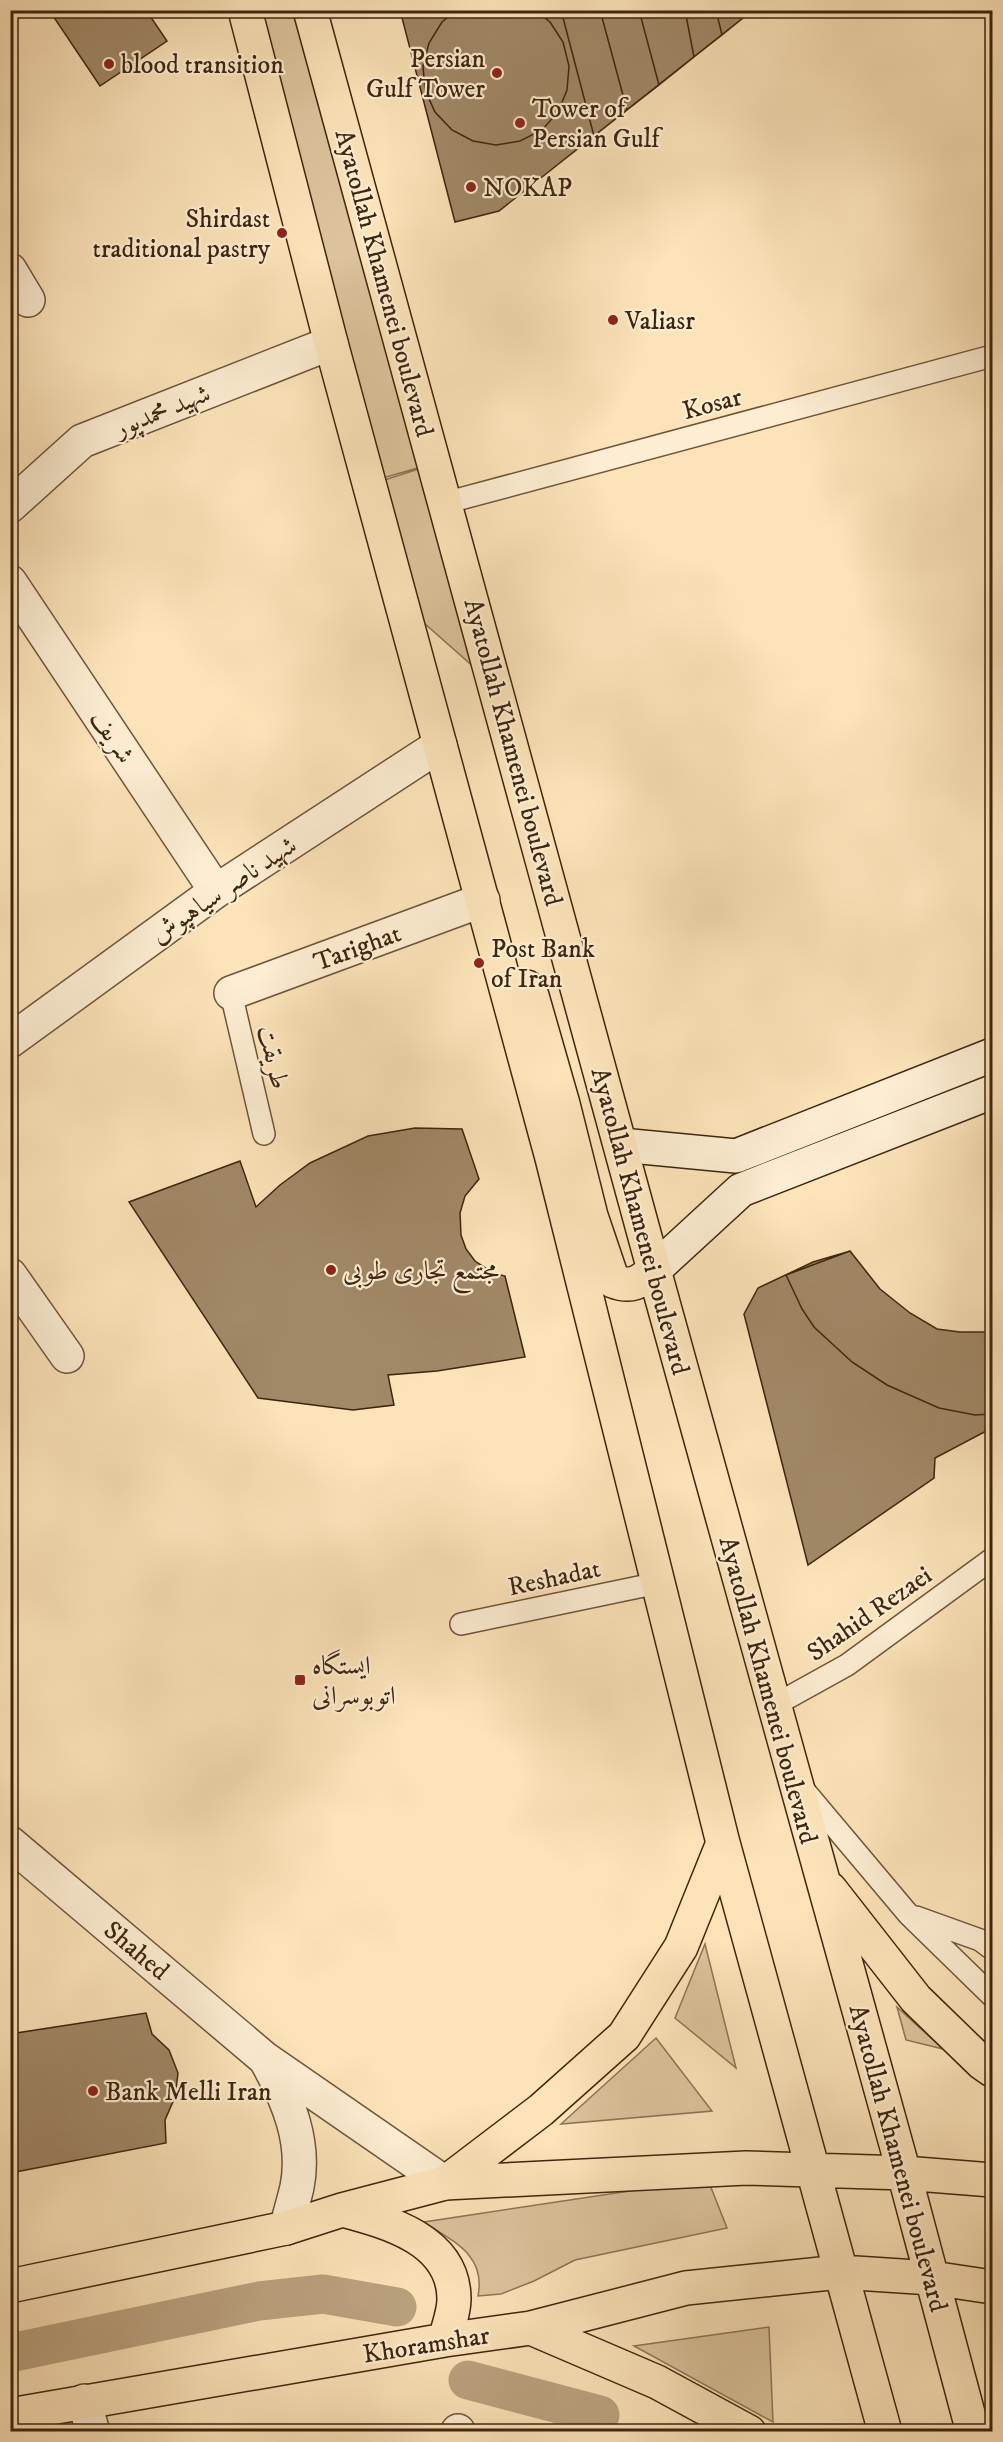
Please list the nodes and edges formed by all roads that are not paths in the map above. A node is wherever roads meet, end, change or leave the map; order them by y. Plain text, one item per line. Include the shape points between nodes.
1 (245, 10) edge
2 (310, 10) edge
3 (10, 270) edge
4 (28, 300) dead end
5 (331, 343) junction
6 (993, 356) edge
7 (446, 502) junction
8 (10, 506) edge
9 (10, 582) edge
10 (440, 745) junction
11 (216, 891) junction
12 (485, 909) junction
13 (231, 993) joint
14 (10, 1041) edge
15 (993, 1055) edge
16 (993, 1092) edge
17 (264, 1134) dead end
18 (621, 1145) junction
19 (654, 1270) junction
20 (10, 1275) edge
21 (67, 1356) dead end
22 (993, 1558) edge
23 (658, 1582) junction
24 (461, 1624) dead end
25 (773, 1706) junction
26 (793, 1777) junction
27 (10, 1843) edge
28 (723, 1843) junction
29 (820, 1876) junction
30 (909, 1915) junction
31 (993, 1949) edge
32 (993, 1996) edge
33 (264, 2058) junction
34 (993, 2070) edge
35 (811, 2169) junction
36 (904, 2173) junction
37 (993, 2180) edge
38 (445, 2183) junction
39 (342, 2210) junction
40 (286, 2228) junction
41 (840, 2272) junction
42 (932, 2278) junction
43 (10, 2286) edge
44 (993, 2288) edge
45 (531, 2328) junction
46 (445, 2340) junction
47 (10, 2415) edge
48 (89, 2416) edge
49 (749, 2432) edge
50 (885, 2432) edge
51 (973, 2432) edge

1 - 5 main road
2 - 7 main road, Ayatollah Khamenei boulevard
3 - 4 street
5 - 8 street, شهید محمدپور via 82,441
5 - 10 main road
6 - 7 lane, Kosar
7 - 18 main road, Ayatollah Khamenei boulevard
9 - 11 street, شریف
10 - 11 street, شهید ناصر سیاهپوش
10 - 12 main road
11 - 14 street, شهید ناصر سیاهپوش
12 - 13 street, Tarighat
12 - 19 main road via 532,996 591,1216 613,1281 636,1285
12 - 23 main road
13 - 17 lane, طریقت
15 - 18 street via 736,1156
16 - 19 street via 741,1190
18 - 19 main road, Ayatollah Khamenei boulevard
19 - 25 main road, Ayatollah Khamenei boulevard
20 - 21 street
22 - 25 lane, Shahid Rezaei via 847,1665
23 - 24 lane, Reshadat
23 - 28 main road
25 - 26 main road, Ayatollah Khamenei boulevard
26 - 29 main road, Ayatollah Khamenei boulevard
26 - 30 lane
27 - 33 street, Shahed
28 - 35 main road
28 - 38 main road via 681,1947 624,2036 541,2110
29 - 34 main road via 916,1999
29 - 36 main road, Ayatollah Khamenei boulevard
30 - 31 lane via 980,1940
30 - 32 lane
33 - 38 street, Shahed
33 - 40 street, Shahed via 286,2097 298,2139 297,2184
35 - 36 main road
35 - 38 main road via 746,2168
35 - 41 main road
36 - 37 main road
36 - 42 main road, Ayatollah Khamenei boulevard
38 - 39 main road
39 - 40 main road
39 - 46 main road via 411,2233 445,2265 454,2298
40 - 43 main road
41 - 42 main road, Khoramshar
41 - 45 main road, Khoramshar via 686,2288
41 - 50 main road
42 - 44 main road, Khoramshar
42 - 51 main road, Ayatollah Khamenei boulevard
45 - 46 main road, Khoramshar
45 - 49 main road via 657,2382
46 - 48 main road, Khoramshar
47 - 48 main road, Khoramshar

